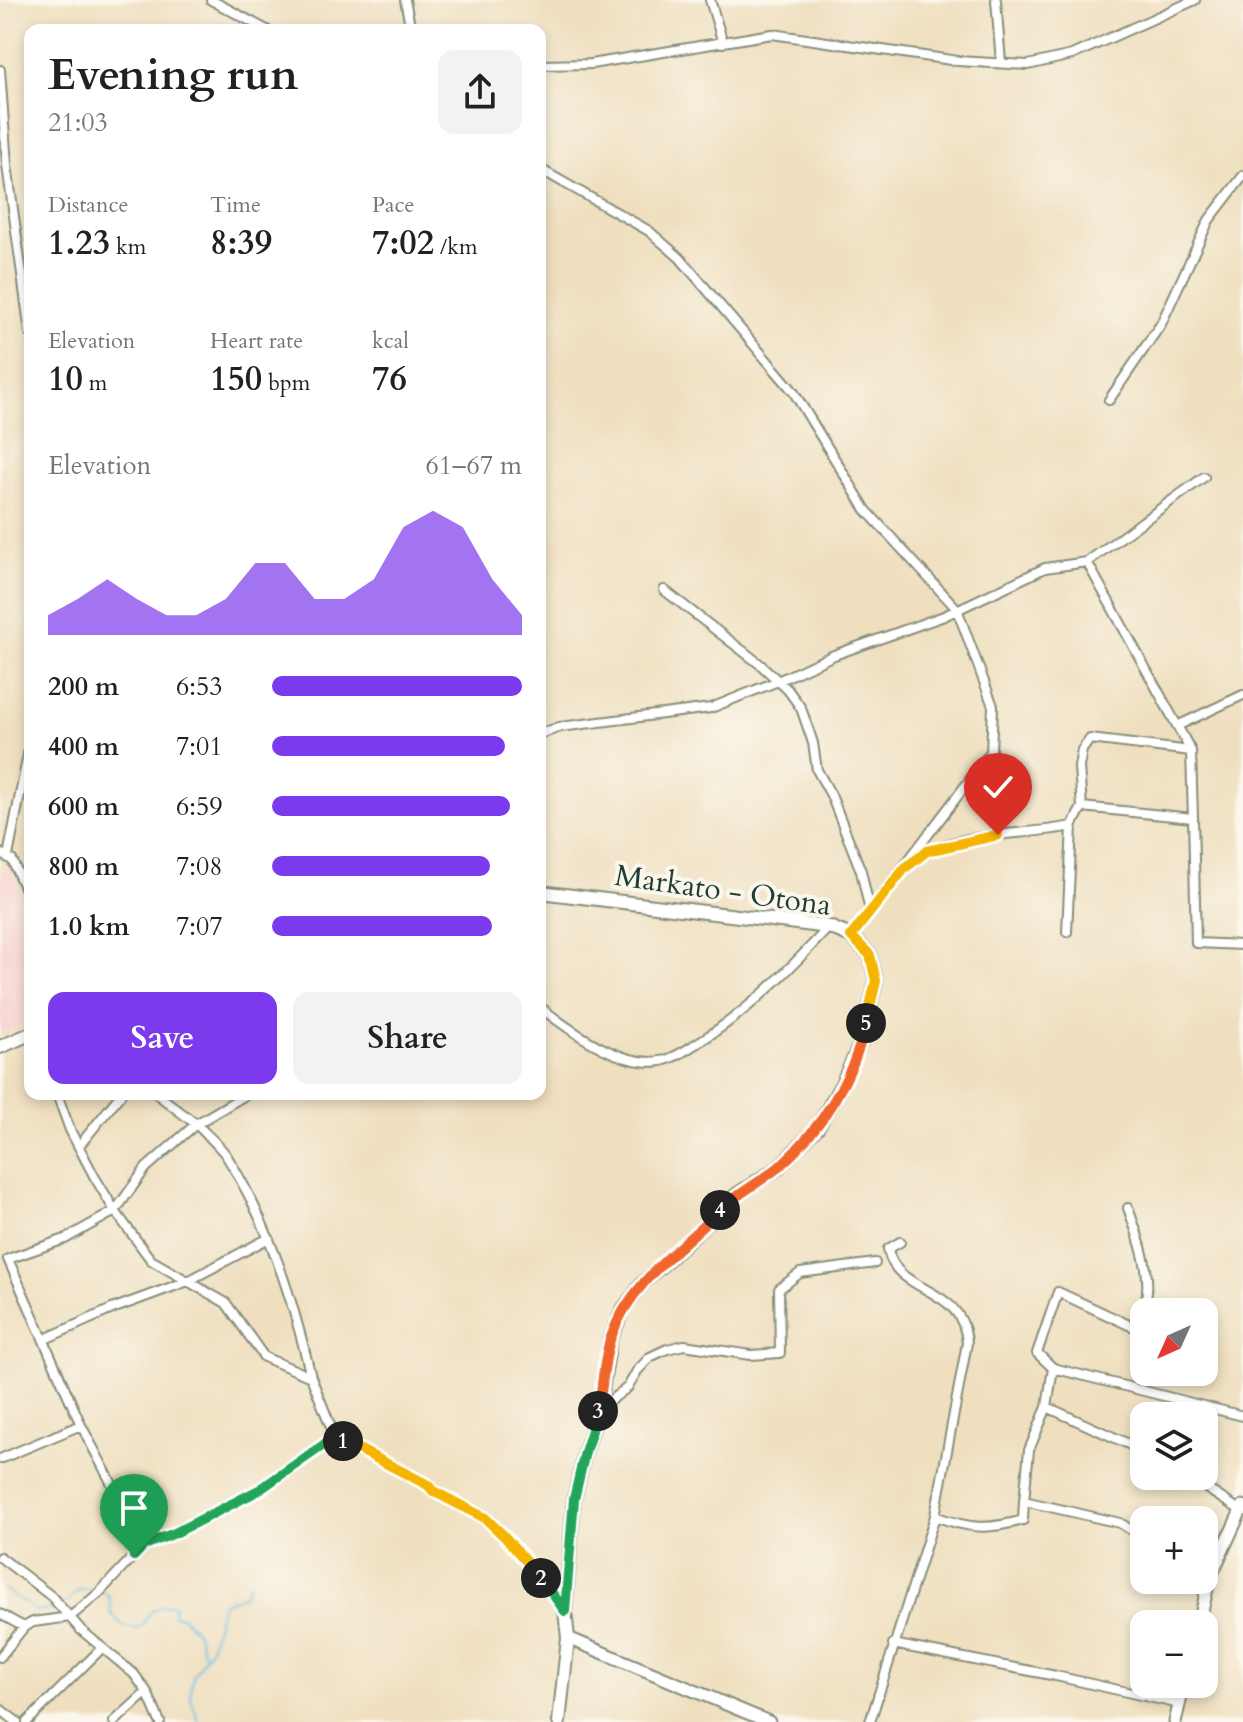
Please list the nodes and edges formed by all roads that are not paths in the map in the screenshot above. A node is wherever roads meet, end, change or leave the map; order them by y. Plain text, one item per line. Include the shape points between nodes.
1 (211, 0) edge
2 (405, 0) edge
3 (710, 0) edge
4 (996, 0) edge
5 (1195, 0) edge
6 (256, 24) edge
7 (410, 24) edge
8 (723, 43) junction
9 (1001, 63) junction
10 (546, 65) edge
11 (0, 70) edge
12 (546, 172) edge
13 (1243, 176) edge
14 (24, 289) edge
15 (1109, 400) dead end
16 (1204, 477) dead end
17 (1087, 562) junction
18 (664, 590) dead end
19 (957, 609) junction
20 (778, 681) junction
21 (1243, 695) edge
22 (1177, 726) junction
23 (546, 732) edge
24 (1191, 751) junction
25 (24, 769) edge
26 (1082, 807) junction
27 (1193, 818) junction
28 (1072, 826) junction
29 (4, 854) edge
30 (905, 868) junction
31 (24, 887) edge
32 (546, 893) edge
33 (870, 911) junction
34 (829, 927) junction
35 (1067, 932) dead end
36 (851, 936) junction
37 (1243, 945) edge
38 (546, 1012) edge
39 (24, 1037) edge
40 (0, 1047) edge
41 (60, 1100) edge
42 (116, 1100) edge
43 (165, 1100) edge
44 (237, 1100) edge
45 (196, 1124) junction
46 (79, 1146) junction
47 (1128, 1208) dead end
48 (115, 1211) junction
49 (269, 1238) junction
50 (900, 1242) dead end
51 (875, 1263) dead end
52 (188, 1281) junction
53 (45, 1339) junction
54 (1053, 1368) junction
55 (311, 1377) junction
56 (1047, 1407) junction
57 (599, 1409) junction
58 (1243, 1416) edge
59 (81, 1425) junction
60 (335, 1437) junction
61 (1130, 1445) edge
62 (0, 1459) edge
63 (1210, 1490) edge
64 (1024, 1501) junction
65 (1242, 1509) edge
66 (935, 1516) junction
67 (1130, 1529) edge
68 (144, 1545) junction
69 (1218, 1555) edge
70 (0, 1557) edge
71 (64, 1611) junction
72 (565, 1611) junction
73 (0, 1614) edge
74 (24, 1627) junction
75 (568, 1638) junction
76 (893, 1644) junction
77 (102, 1648) junction
78 (0, 1657) edge
79 (147, 1692) junction
80 (1181, 1698) edge
81 (1180, 1704) junction
82 (0, 1709) edge
83 (17, 1722) edge
84 (27, 1722) edge
85 (114, 1722) edge
86 (160, 1722) edge
87 (559, 1722) edge
88 (769, 1722) edge
89 (870, 1722) edge
90 (1175, 1722) edge

1 - 6 street
2 - 7 street
3 - 8 street
4 - 9 street
5 - 9 street via 1072,55 1028,65
8 - 9 street via 772,34
8 - 10 street via 591,64
11 - 14 street
12 - 19 street via 649,231 680,258 793,391 866,510
13 - 15 street via 1209,220 1161,324
16 - 17 street
17 - 19 street via 1045,568
17 - 22 street
18 - 20 street
19 - 20 street
19 - 30 street via 993,706 991,752
20 - 23 street via 711,708
20 - 33 street via 801,708 817,770 861,871
21 - 22 street
22 - 24 street
24 - 26 street via 1090,739 1079,767
24 - 27 street
25 - 29 street
26 - 27 street
26 - 28 street
27 - 37 street via 1196,943
28 - 30 street via 946,846 927,851
28 - 35 street
29 - 31 street
30 - 33 street
32 - 34 main road, Markato - Otona
33 - 36 street
34 - 36 main road, Markato - Otona
34 - 38 street via 780,979 719,1030 660,1062 633,1060 594,1043
36 - 57 main road, Markato - Otona via 870,955 876,981 862,1040 817,1128 642,1284 610,1340
39 - 40 main road
41 - 46 street
42 - 46 street
43 - 45 street
44 - 45 street
45 - 48 street via 146,1168
45 - 49 street via 224,1153
46 - 48 street
47 - 54 street via 1148,1284 1138,1319 1131,1326 1058,1292 1037,1353
48 - 52 street via 151,1260
48 - 53 street via 65,1239 8,1259
49 - 52 street
49 - 55 street via 295,1308
50 - 66 street via 888,1249 890,1262 948,1303 966,1333
51 - 57 street via 800,1273 779,1289 780,1353 751,1355 684,1345 667,1349 650,1357 628,1387
52 - 53 street
52 - 55 street via 226,1303 264,1357
53 - 59 street
54 - 56 street
54 - 58 street
55 - 60 street
56 - 61 street
56 - 64 street via 1029,1450
57 - 72 main road, Markato - Otona via 574,1499
59 - 62 street
59 - 68 street
60 - 68 street via 259,1490
60 - 72 street via 485,1518
63 - 65 street
64 - 66 street via 1023,1520 1000,1527 980,1528
64 - 67 street
65 - 69 main road
66 - 76 street
68 - 71 street via 99,1593
70 - 71 street
71 - 74 street
71 - 77 street
72 - 75 main road, Markato - Otona
73 - 74 street
74 - 78 street
75 - 87 main road, Markato - Otona
75 - 88 main road
76 - 81 street
76 - 89 street
77 - 79 street
77 - 84 street
79 - 85 street
79 - 86 street
80 - 81 main road
81 - 90 main road
82 - 83 street

